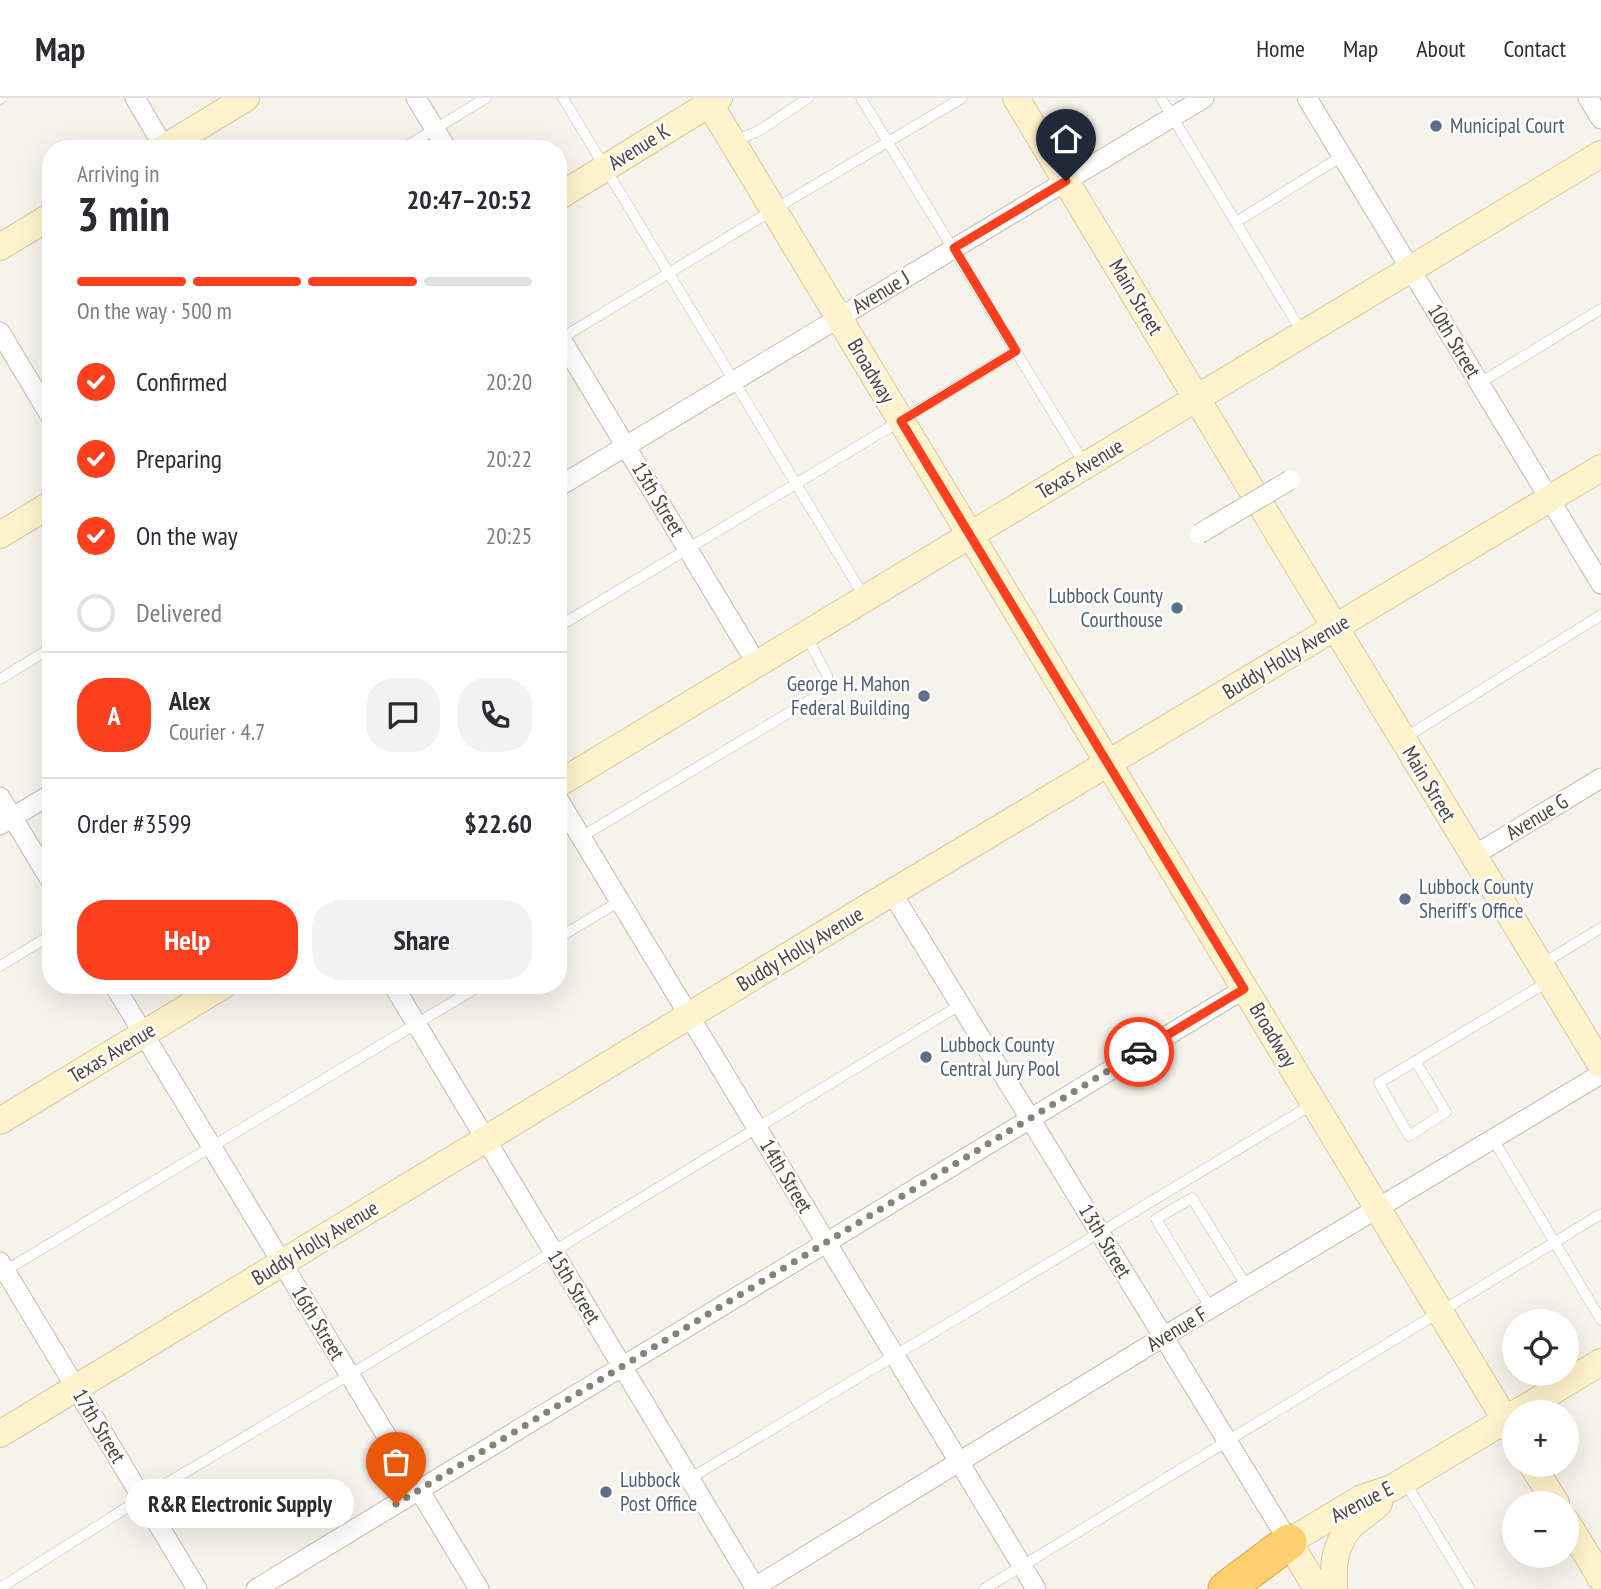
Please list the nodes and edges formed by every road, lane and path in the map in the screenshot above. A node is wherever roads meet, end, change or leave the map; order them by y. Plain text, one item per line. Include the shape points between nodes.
1 (135, 98) edge
2 (246, 98) edge
3 (416, 98) edge
4 (486, 98) edge
5 (563, 98) edge
6 (808, 98) edge
7 (861, 98) edge
8 (962, 98) edge
9 (1016, 98) edge
10 (1161, 98) edge
11 (1204, 98) edge
12 (1307, 98) edge
13 (1588, 98) edge
14 (711, 100) edge
15 (1172, 117) junction
16 (1601, 119) edge
17 (435, 130) junction
18 (159, 140) edge
19 (177, 140) edge
20 (418, 140) edge
21 (441, 140) edge
22 (888, 142) junction
23 (733, 143) junction
24 (1601, 154) edge
25 (1342, 156) junction
26 (605, 168) junction
27 (1066, 181) junction
28 (567, 191) edge
29 (773, 210) junction
30 (42, 221) edge
31 (1236, 222) junction
32 (0, 247) edge
33 (954, 248) junction
34 (1411, 269) junction
35 (668, 274) junction
36 (1601, 309) edge
37 (838, 317) junction
38 (0, 332) edge
39 (567, 333) edge
40 (1303, 334) junction
41 (567, 351) edge
42 (1016, 351) junction
43 (733, 381) junction
44 (1480, 383) junction
45 (1197, 398) junction
46 (42, 402) edge
47 (901, 421) junction
48 (626, 446) junction
49 (1086, 465) junction
50 (1601, 468) edge
51 (1290, 480) dead end
52 (567, 482) edge
53 (796, 484) junction
54 (1549, 499) junction
55 (42, 509) edge
56 (1199, 534) dead end
57 (0, 535) edge
58 (970, 535) junction
59 (688, 548) junction
60 (1601, 584) edge
61 (865, 599) junction
62 (1601, 615) edge
63 (567, 622) edge
64 (1335, 627) junction
65 (806, 635) junction
66 (42, 653) edge
67 (757, 664) junction
68 (0, 679) edge
69 (1403, 740) junction
70 (1108, 763) junction
71 (1601, 778) edge
72 (567, 779) edge
73 (0, 797) edge
74 (42, 799) edge
75 (567, 813) edge
76 (6, 821) edge
77 (582, 837) junction
78 (1473, 856) junction
79 (42, 869) edge
80 (892, 893) junction
81 (620, 901) junction
82 (1601, 928) edge
83 (567, 933) edge
84 (42, 941) edge
85 (0, 966) edge
86 (1545, 973) junction
87 (1244, 989) junction
88 (120, 994) edge
89 (209, 994) edge
90 (398, 994) edge
91 (466, 994) edge
92 (960, 1005) junction
93 (689, 1016) junction
94 (416, 1025) junction
95 (144, 1034) junction
96 (1416, 1062) junction
97 (1601, 1065) edge
98 (1601, 1074) edge
99 (1314, 1104) junction
100 (1030, 1119) junction
101 (0, 1121) edge
102 (757, 1128) junction
103 (1493, 1139) junction
104 (485, 1140) junction
105 (212, 1148) junction
106 (1377, 1208) junction
107 (1601, 1214) edge
108 (1099, 1232) junction
109 (826, 1242) junction
110 (1555, 1242) junction
111 (553, 1251) junction
112 (282, 1263) junction
113 (2, 1269) edge
114 (1247, 1287) junction
115 (1211, 1309) junction
116 (1440, 1312) junction
117 (1601, 1320) edge
118 (1163, 1337) junction
119 (895, 1357) junction
120 (1601, 1362) edge
121 (622, 1366) junction
122 (349, 1375) junction
123 (76, 1388) junction
124 (1543, 1400) edge
125 (1502, 1404) edge
126 (1502, 1426) edge
127 (0, 1434) edge
128 (1227, 1442) junction
129 (959, 1462) junction
130 (690, 1479) junction
131 (1398, 1484) junction
132 (419, 1490) junction
133 (142, 1498) junction
134 (1289, 1542) junction
135 (1579, 1542) edge
136 (1022, 1566) junction
137 (1601, 1578) edge
138 (0, 1588) edge
139 (755, 1588) edge
140 (197, 1589) edge
141 (256, 1589) edge
142 (479, 1589) edge
143 (984, 1589) edge
144 (1035, 1589) edge
145 (1211, 1589) edge
146 (1226, 1589) edge
147 (1317, 1589) edge
148 (1334, 1589) edge
149 (1470, 1589) edge

1 - 18 street
2 - 19 main road
3 - 17 street
4 - 17 lane
5 - 26 lane
6 - 23 lane
7 - 22 lane
8 - 22 lane
9 - 27 main road, Main Street
10 - 15 lane
11 - 15 street, Avenue J
12 - 25 street, 10th Street
13 - 16 street
14 - 23 main road, Broadway
14 - 26 main road, Avenue K
15 - 27 street, Avenue J
15 - 31 lane
17 - 20 lane
17 - 21 street
22 - 29 lane
22 - 33 lane
23 - 29 main road, Broadway
24 - 34 main road, Texas Avenue
25 - 31 lane
25 - 34 street, 10th Street
26 - 28 main road, Avenue K
26 - 35 lane
27 - 33 street, Avenue J
27 - 45 main road, Main Street
29 - 35 lane
29 - 37 main road, Broadway
30 - 32 main road
31 - 40 lane
33 - 37 street, Avenue J
33 - 42 lane
34 - 40 main road, Texas Avenue
34 - 44 street, 10th Street
35 - 39 lane
35 - 43 lane
36 - 44 lane
37 - 43 street, Avenue J
37 - 47 main road, Broadway
38 - 46 street
40 - 45 main road, Texas Avenue
41 - 48 street, 13th Street
42 - 47 lane
42 - 49 lane
43 - 48 street, Avenue J
43 - 53 lane
44 - 54 street, 10th Street
45 - 49 main road, Texas Avenue
45 - 64 main road, Main Street
47 - 53 lane
47 - 58 main road, Broadway
48 - 52 street, Avenue J
48 - 59 street, 13th Street
49 - 58 main road, Texas Avenue
50 - 54 main road, Buddy Holly Avenue
51 - 56 street, bridge
53 - 59 lane
53 - 61 lane
54 - 60 street, 10th Street
54 - 64 main road, Buddy Holly Avenue
55 - 57 main road
58 - 61 main road, Texas Avenue
58 - 70 main road, Broadway
59 - 63 lane
59 - 67 street, 13th Street
61 - 65 main road, Texas Avenue
62 - 69 lane
64 - 69 main road, Main Street
64 - 70 main road, Buddy Holly Avenue
65 - 67 main road, Texas Avenue
65 - 77 lane via 827,675 825,689
66 - 68 lane
67 - 72 main road, Texas Avenue
69 - 78 main road, Main Street
70 - 80 main road, Buddy Holly Avenue
70 - 87 main road, Broadway
71 - 78 street, Avenue G
73 - 76 street
74 - 76 street
75 - 77 street, 14th Street
76 - 79 street
77 - 81 street, 14th Street
78 - 86 main road, Main Street
80 - 92 street, 13th Street
80 - 93 main road, Buddy Holly Avenue
81 - 83 lane
81 - 93 street, 14th Street
82 - 86 lane
84 - 85 lane
86 - 96 lane
86 - 97 main road, Main Street
87 - 99 main road, Broadway
87 - 100 street
88 - 95 street, 16th Street
89 - 95 main road, Texas Avenue
90 - 94 street, 15th Street
91 - 94 lane
92 - 100 street, 13th Street
92 - 102 lane
93 - 102 street, 14th Street
93 - 104 main road, Buddy Holly Avenue
94 - 104 street, 15th Street
94 - 105 lane
95 - 101 main road, Texas Avenue
95 - 105 street, 16th Street
96 - 96 lane via 1379,1083 1409,1136 1446,1112
98 - 103 street, Avenue F
99 - 106 main road, Broadway
99 - 108 lane
100 - 108 street, 13th Street
100 - 109 street
102 - 109 street, 14th Street
102 - 111 lane
103 - 106 street, Avenue F
103 - 110 lane
104 - 111 street, 15th Street
104 - 112 main road, Buddy Holly Avenue
105 - 112 street, 16th Street
105 - 113 lane
106 - 114 street, Avenue F
106 - 116 main road, Broadway
107 - 110 lane
108 - 118 street, 13th Street
108 - 119 lane
109 - 119 street, 14th Street
109 - 121 street
110 - 116 lane
110 - 117 lane
111 - 121 street, 15th Street
111 - 122 lane
112 - 122 street, 16th Street
112 - 123 main road, Buddy Holly Avenue
113 - 123 street, 17th Street
114 - 115 street, Avenue F
114 - 115 lane via 1192,1198 1156,1219
115 - 118 street, Avenue F
116 - 125 main road, Broadway
116 - 128 lane
118 - 128 street, 13th Street
118 - 129 street, Avenue F
119 - 129 street, 14th Street
119 - 130 lane
120 - 124 main road, Avenue E
121 - 130 street, 15th Street
121 - 132 street
122 - 132 street, 16th Street
122 - 133 lane
123 - 127 main road, Buddy Holly Avenue
123 - 133 street, 17th Street
126 - 131 main road, Avenue E
128 - 134 street, 13th Street
128 - 136 lane
129 - 136 street, 14th Street
129 - 139 street, Avenue F
130 - 139 street, 15th Street
131 - 134 main road, Avenue E via 1362,1498
131 - 148 main road via 1353,1524 1339,1544 1333,1566
131 - 149 lane
132 - 141 street
132 - 142 street, 16th Street
133 - 138 lane
133 - 140 street, 17th Street
134 - 145 main road, Avenue E
134 - 146 highway
134 - 147 main road, 13th Street
135 - 137 main road
136 - 143 lane
136 - 144 street, 14th Street

